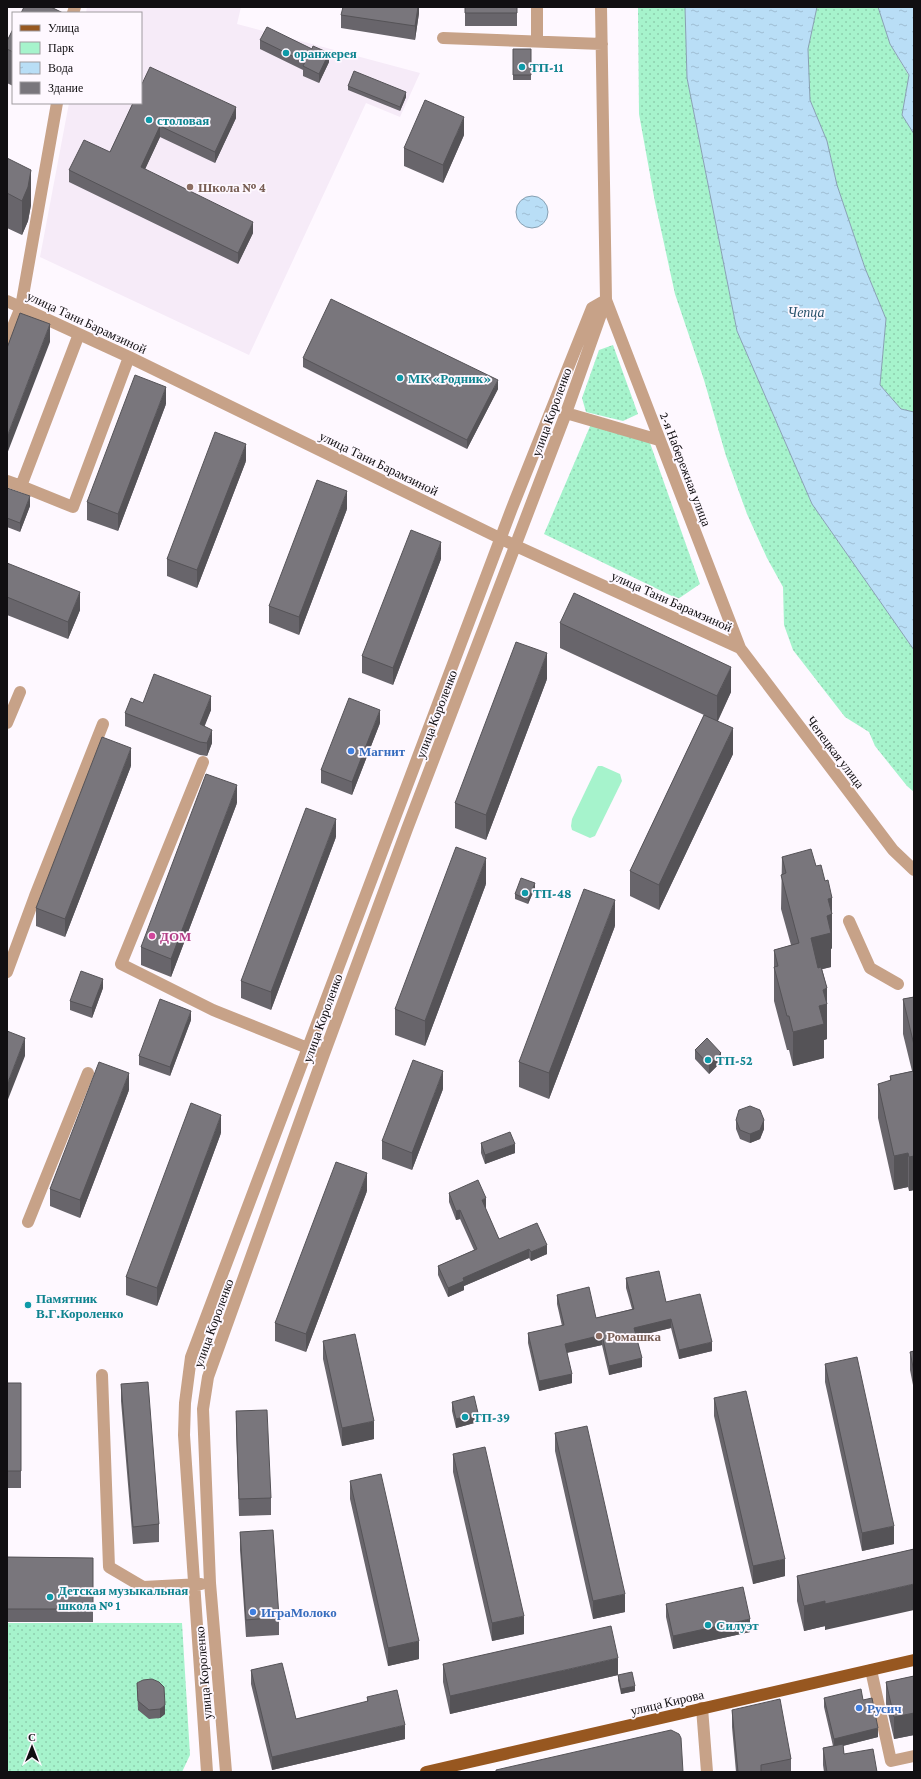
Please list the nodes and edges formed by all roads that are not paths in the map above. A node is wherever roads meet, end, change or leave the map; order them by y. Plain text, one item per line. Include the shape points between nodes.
1 (537, 7) edge
2 (601, 7) edge
3 (443, 38) dead end
4 (537, 41) junction
5 (602, 44) junction
6 (58, 104) edge
7 (605, 270) junction
8 (606, 300) junction
9 (7, 301) edge
10 (21, 307) junction
11 (592, 308) junction
12 (79, 334) junction
13 (7, 341) edge
14 (129, 357) junction
15 (566, 413) junction
16 (659, 440) junction
17 (7, 481) edge
18 (21, 486) junction
19 (501, 538) junction
20 (516, 546) junction
21 (740, 648) junction
22 (20, 692) dead end
23 (7, 723) edge
24 (103, 724) dead end
25 (203, 762) dead end
26 (914, 870) edge
27 (849, 921) dead end
28 (7, 972) edge
29 (898, 984) dead end
30 (308, 1048) junction
31 (324, 1054) junction
32 (88, 1072) dead end
33 (28, 1222) dead end
34 (102, 1375) dead end
35 (210, 1583) junction
36 (195, 1584) junction
37 (914, 1660) edge
38 (871, 1670) junction
39 (702, 1708) junction
40 (914, 1756) edge
41 (892, 1767) edge
42 (207, 1772) edge
43 (226, 1772) edge
44 (426, 1772) edge
45 (707, 1772) edge

1 - 4 street
2 - 5 street
3 - 4 street
4 - 5 street
5 - 7 street
6 - 10 street
7 - 8 street
7 - 11 street, улица Короленко
8 - 11 street
8 - 15 street, улица Короленко
8 - 16 street, 2-я Набережная улица
9 - 10 street, улица Тани Барамзиной
10 - 12 street, улица Тани Барамзиной
10 - 13 street
11 - 19 street, улица Короленко
12 - 14 street, улица Тани Барамзиной
12 - 18 street
14 - 18 street via 73,507
14 - 19 street, улица Тани Барамзиной
15 - 16 street
15 - 20 street, улица Короленко
16 - 21 street, 2-я Набережная улица
17 - 18 street
19 - 20 street, улица Тани Барамзиной
19 - 30 street, улица Короленко
20 - 21 street, улица Тани Барамзиной
20 - 31 street, улица Короленко
21 - 26 street, Чепецкая улица via 893,850
22 - 23 street
24 - 28 street
25 - 30 street via 121,964 212,1010
27 - 29 street via 870,968
30 - 31 street
30 - 36 street, улица Короленко via 192,1357 185,1404 184,1435
31 - 35 street, улица Короленко via 208,1377 203,1408
32 - 33 street
34 - 36 street via 109,1567 143,1587
35 - 36 street
35 - 43 street, улица Короленко
36 - 42 street, улица Короленко
37 - 38 main road, улица Кирова
38 - 39 main road, улица Кирова
38 - 41 street
39 - 44 main road, улица Кирова
39 - 45 street
40 - 41 street

